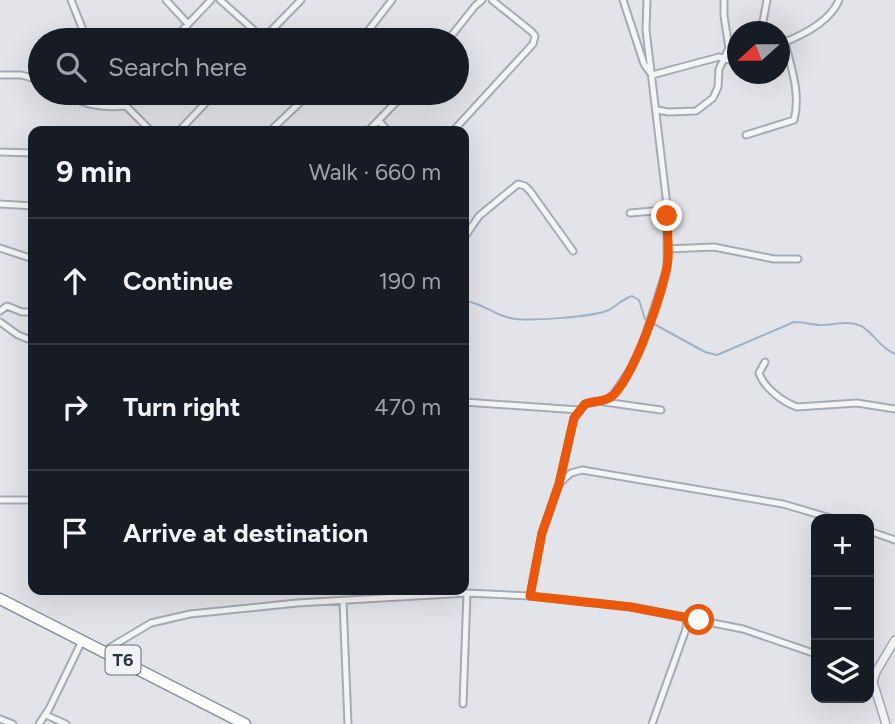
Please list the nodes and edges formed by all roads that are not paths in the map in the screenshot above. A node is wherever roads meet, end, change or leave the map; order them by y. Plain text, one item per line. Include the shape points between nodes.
1 (71, 0) edge
2 (166, 0) edge
3 (211, 0) edge
4 (220, 0) edge
5 (301, 0) edge
6 (392, 0) edge
7 (482, 0) edge
8 (492, 0) edge
9 (623, 0) edge
10 (646, 0) edge
11 (724, 0) edge
12 (767, 0) edge
13 (839, 0) edge
14 (763, 21) edge
15 (188, 24) junction
16 (82, 28) edge
17 (184, 28) edge
18 (250, 28) edge
19 (274, 28) edge
20 (370, 28) edge
21 (458, 28) edge
22 (790, 40) edge
23 (723, 59) junction
24 (727, 59) edge
25 (790, 68) edge
26 (0, 75) edge
27 (652, 75) junction
28 (28, 77) edge
29 (99, 105) edge
30 (204, 105) edge
31 (297, 105) edge
32 (393, 105) edge
33 (126, 106) joint
34 (657, 110) junction
35 (379, 121) junction
36 (146, 126) edge
37 (184, 126) edge
38 (275, 126) edge
39 (374, 126) edge
40 (384, 126) edge
41 (458, 126) edge
42 (747, 135) dead end
43 (0, 152) edge
44 (28, 153) edge
45 (0, 204) edge
46 (28, 206) edge
47 (630, 213) dead end
48 (667, 216) junction
49 (469, 231) edge
50 (0, 248) edge
51 (668, 249) junction
52 (573, 251) dead end
53 (28, 257) edge
54 (798, 259) dead end
55 (0, 311) edge
56 (28, 312) edge
57 (0, 322) edge
58 (28, 339) edge
59 (765, 362) dead end
60 (601, 401) junction
61 (469, 402) edge
62 (895, 409) edge
63 (579, 410) junction
64 (661, 410) dead end
65 (559, 484) junction
66 (0, 500) edge
67 (28, 500) edge
68 (817, 514) edge
69 (874, 533) edge
70 (895, 540) edge
71 (469, 593) edge
72 (394, 595) edge
73 (467, 595) edge
74 (530, 596) junction
75 (0, 599) edge
76 (343, 601) junction
77 (687, 618) junction
78 (83, 639) junction
79 (895, 640) edge
80 (104, 651) junction
81 (811, 652) edge
82 (874, 675) edge
83 (874, 689) edge
84 (463, 704) dead end
85 (46, 715) junction
86 (0, 719) edge
87 (13, 724) edge
88 (39, 724) edge
89 (66, 724) edge
90 (245, 724) edge
91 (348, 724) edge
92 (652, 724) edge
93 (886, 724) edge

1 - 16 street
2 - 15 street
3 - 15 street
4 - 18 street
5 - 19 street
6 - 20 street
7 - 21 street
8 - 41 street via 532,32 533,44
9 - 27 street
10 - 27 street
11 - 23 street via 729,48
12 - 14 street
13 - 22 street via 834,12
15 - 17 street
23 - 24 street
23 - 27 street
23 - 34 street via 718,87 705,107 687,112
25 - 42 street via 795,83 794,120
26 - 28 street
27 - 34 street
29 - 33 street
30 - 37 street
31 - 38 street
32 - 35 street
33 - 36 street
34 - 48 street
35 - 39 street
35 - 40 street
43 - 44 street
45 - 46 street
47 - 48 street via 653,211
48 - 51 street
49 - 52 street via 479,216 518,184 530,191
50 - 53 street
51 - 54 street via 714,247
51 - 60 street via 667,268 647,333 617,391
55 - 56 street via 7,306
57 - 58 street
59 - 62 street via 762,380 791,405 857,403
60 - 63 street via 591,401
60 - 64 street
61 - 63 street
63 - 65 street
65 - 68 street via 582,470 783,504
65 - 74 street via 542,533
66 - 67 street
69 - 70 street
71 - 74 street
72 - 76 street
73 - 84 street
74 - 77 street
75 - 78 highway, T6
76 - 80 street via 190,614 151,623
76 - 91 street
77 - 81 street via 743,629
77 - 92 street
78 - 80 highway, T6
78 - 85 street
79 - 82 street
80 - 90 highway, T6
83 - 93 street
85 - 88 street
85 - 89 street
86 - 87 street

